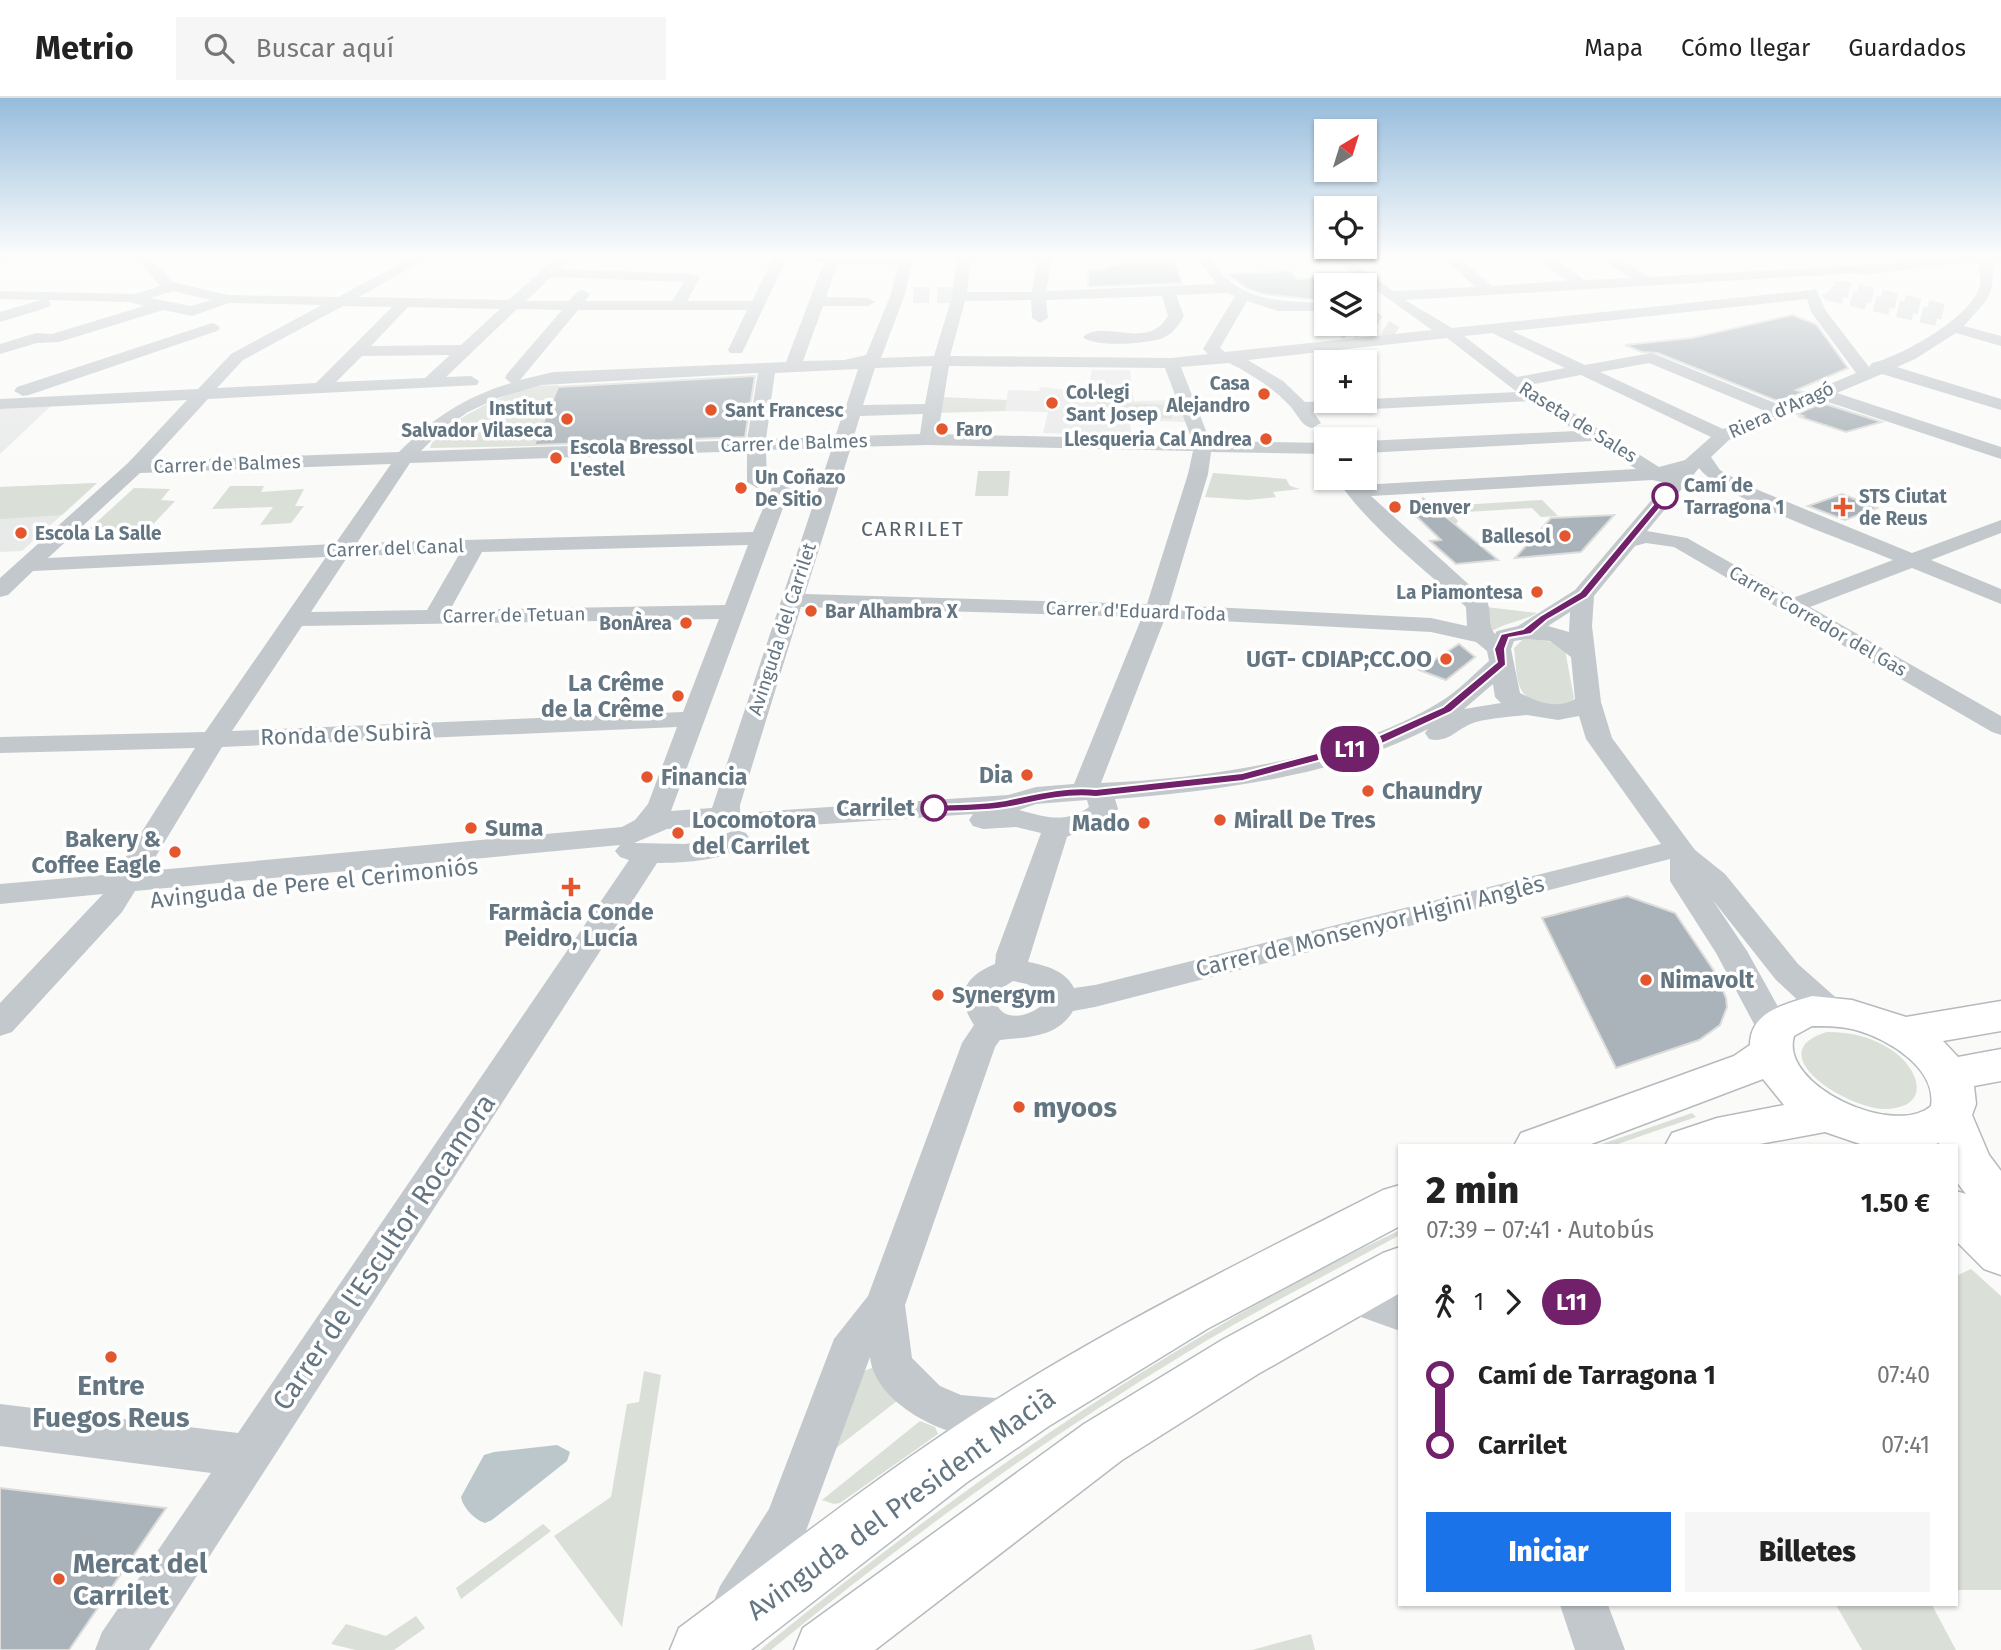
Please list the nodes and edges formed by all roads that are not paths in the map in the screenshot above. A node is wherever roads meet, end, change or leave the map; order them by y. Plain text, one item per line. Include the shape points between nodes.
1 (80, 330) edge
2 (205, 330) edge
3 (214, 330) edge
4 (286, 330) edge
5 (377, 330) edge
6 (485, 330) edge
7 (551, 330) edge
8 (746, 330) edge
9 (806, 330) edge
10 (886, 330) edge
11 (948, 330) edge
12 (1095, 330) edge
13 (1162, 330) edge
14 (1228, 330) edge
15 (1445, 330) edge
16 (1466, 330) edge
17 (1498, 330) edge
18 (1832, 330) edge
19 (1947, 330) edge
20 (1976, 330) edge
21 (1448, 332) junction
22 (1158, 334) junction
23 (53, 339) junction
24 (2001, 341) edge
25 (225, 344) junction
26 (261, 344) junction
27 (0, 349) edge
28 (464, 350) junction
29 (736, 350) junction
30 (356, 351) junction
31 (1223, 355) junction
32 (237, 357) junction
33 (872, 358) junction
34 (935, 361) junction
35 (0, 363) edge
36 (1171, 363) junction
37 (793, 366) junction
38 (767, 367) junction
39 (744, 368) junction
40 (1876, 368) junction
41 (708, 369) junction
42 (1584, 370) junction
43 (471, 381) junction
44 (430, 383) junction
45 (1516, 383) junction
46 (499, 387) junction
47 (321, 388) junction
48 (452, 391) junction
49 (1819, 393) junction
50 (203, 394) junction
51 (1537, 396) junction
52 (0, 402) edge
53 (2001, 405) edge
54 (1302, 407) junction
55 (932, 409) junction
56 (851, 411) junction
57 (1780, 411) junction
58 (760, 412) junction
59 (1314, 427) edge
60 (1598, 435) junction
61 (1723, 436) junction
62 (928, 439) junction
63 (842, 441) junction
64 (756, 444) junction
65 (1203, 445) junction
66 (1377, 446) edge
67 (1314, 447) edge
68 (2001, 453) edge
69 (405, 457) junction
70 (1696, 460) junction
71 (135, 467) junction
72 (1665, 480) junction
73 (757, 482) dead end
74 (1377, 485) edge
75 (780, 489) dead end
76 (1356, 490) edge
77 (2001, 526) edge
78 (762, 538) junction
79 (1628, 541) junction
80 (475, 546) junction
81 (342, 550) junction
82 (1912, 561) junction
83 (28, 565) junction
84 (0, 590) edge
85 (1583, 594) junction
86 (2001, 597) edge
87 (791, 600) junction
88 (1793, 606) junction
89 (734, 611) junction
90 (1156, 611) junction
91 (435, 616) junction
92 (293, 619) junction
93 (1535, 624) junction
94 (1494, 649) junction
95 (1584, 657) junction
96 (1588, 702) junction
97 (1538, 709) junction
98 (693, 719) junction
99 (2001, 727) edge
100 (1599, 739) junction
101 (213, 740) junction
102 (0, 745) edge
103 (1095, 798) junction
104 (1015, 810) junction
105 (732, 826) junction
106 (1060, 826) junction
107 (638, 841) junction
108 (1682, 852) junction
109 (0, 894) edge
110 (116, 894) junction
111 (0, 915) edge
112 (1011, 970) junction
113 (1061, 1001) junction
114 (1830, 1011) junction
115 (2001, 1016) edge
116 (0, 1024) edge
117 (998, 1026) junction
118 (1901, 1033) junction
119 (1772, 1041) junction
120 (2001, 1065) edge
121 (1949, 1095) junction
122 (1829, 1114) junction
123 (1882, 1138) edge
124 (1543, 1144) edge
125 (1693, 1144) edge
126 (1398, 1204) edge
127 (2001, 1207) edge
128 (1958, 1212) edge
129 (2001, 1254) edge
130 (1398, 1269) edge
131 (1350, 1296) junction
132 (885, 1305) junction
133 (1398, 1312) edge
134 (1030, 1408) junction
135 (0, 1425) edge
136 (248, 1456) junction
137 (1584, 1606) edge
138 (709, 1643) edge
139 (120, 1650) edge
140 (825, 1650) edge
141 (1600, 1650) edge

1 - 23 street
2 - 52 street
3 - 25 street
4 - 26 street
5 - 30 street
6 - 28 street
7 - 46 street
8 - 29 street
9 - 37 street
10 - 33 street, Avinguda del Carrilet
11 - 34 street
12 - 22 street via 1095,337
13 - 22 street
14 - 31 street
15 - 21 street, Raseta de Sales
16 - 21 street
17 - 42 street
18 - 40 street via 1850,356
19 - 40 street, Riera d'Aragó via 1909,356
20 - 24 street
21 - 31 street
21 - 45 street, Raseta de Sales
22 - 31 street
23 - 27 street via 36,338
23 - 35 street via 59,344
25 - 26 street
25 - 32 street
26 - 32 street
28 - 30 street
28 - 44 street
29 - 39 street via 748,356
29 - 41 street via 714,356
30 - 47 street
31 - 36 street
31 - 54 street via 1265,374
32 - 50 street
33 - 34 street
33 - 37 street
33 - 56 street, Avinguda del Carrilet
34 - 36 street
34 - 55 street
36 - 65 street
37 - 38 street
38 - 39 street
38 - 58 street
39 - 41 street
40 - 49 street, Riera d'Aragó
40 - 53 street
41 - 46 street via 553,377
42 - 45 street
42 - 57 street via 1651,359
42 - 61 street
43 - 44 street
43 - 46 street
43 - 48 street
44 - 47 street
44 - 48 street
45 - 51 street, Raseta de Sales
46 - 48 street via 460,399
46 - 69 street via 436,426
47 - 50 street
48 - 69 street
49 - 57 street, Riera d'Aragó
49 - 68 street
50 - 52 street
50 - 71 street
51 - 54 street
51 - 60 street, Raseta de Sales
54 - 59 street
55 - 56 street
55 - 62 street
56 - 58 street
56 - 63 street, Avinguda del Carrilet
57 - 61 street, Riera d'Aragó
58 - 64 street
60 - 66 street
60 - 72 street, Raseta de Sales
61 - 70 street, Riera d'Aragó
62 - 63 street, Carrer de Balmes
62 - 65 street, Carrer de Balmes
63 - 64 street, Carrer de Balmes
63 - 87 street, Avinguda del Carrilet
64 - 69 street, Carrer de Balmes
64 - 73 street
65 - 67 street, Carrer de Balmes
65 - 90 street
69 - 71 street, Carrer de Balmes
69 - 81 street
70 - 72 street, Riera d'Aragó
70 - 82 street via 1740,489
71 - 83 street
72 - 74 street
72 - 79 street, Riera d'Aragó
75 - 78 street
76 - 94 street via 1478,605 1476,620
77 - 82 street
78 - 80 street, Carrer del Canal
78 - 89 street, Carrer de l'Escultor Rocamora
79 - 85 street, Riera d'Aragó
79 - 88 street, Carrer Corredor del Gas via 1646,537 1680,542
80 - 81 street, Carrer del Canal
80 - 91 street
81 - 83 street, Carrer del Canal
81 - 92 street
82 - 86 street
82 - 88 street
83 - 84 street
85 - 93 street, Riera d'Aragó
85 - 95 street via 1580,626
87 - 90 street, Carrer d'Eduard Toda
87 - 105 street, Avinguda del Carrilet via 726,805
88 - 99 street, Carrer Corredor del Gas
89 - 91 street, Carrer de Tetuan
89 - 98 street, Carrer de l'Escultor Rocamora
90 - 94 street, Carrer d'Eduard Toda via 1432,625
90 - 103 street
91 - 92 street, Carrer de Tetuan
92 - 101 street
93 - 94 street via 1505,636
93 - 95 street via 1574,643
94 - 97 street via 1508,697
94 - 103 street via 1447,709 1378,741 1243,777
95 - 96 street
96 - 97 street via 1573,711
96 - 100 street
97 - 100 street
97 - 103 street via 1466,716 1395,751 1322,775 1245,789 1135,800
98 - 101 street, Ronda de Subirà
98 - 107 street, Carrer de l'Escultor Rocamora via 661,805
100 - 108 street
101 - 102 street, Ronda de Subirà
101 - 110 street
103 - 104 street via 1025,798
103 - 106 street via 1088,821
104 - 105 street
104 - 106 street via 1032,824
105 - 107 street via 730,844 710,849
106 - 112 street via 1012,954
107 - 110 street, Avinguda de Pere el Cerimoniós
107 - 110 street, Avinguda de Pere el Cerimoniós via 201,876
107 - 136 street, Carrer de l'Escultor Rocamora
108 - 113 street, Carrer de Monsenyor Higini Anglès
108 - 114 street via 1714,881 1787,972
108 - 119 street via 1685,881 1731,951
109 - 110 street, Avinguda de Pere el Cerimoniós
110 - 111 street, Avinguda de Pere el Cerimoniós
110 - 116 street
112 - 113 street via 1035,974 1057,986
112 - 117 street via 991,978 979,995 986,1017
113 - 117 street via 1053,1017 1042,1022
114 - 118 main road via 1871,1020
114 - 119 main road via 1783,1021
115 - 118 main road
117 - 132 street via 979,1043
118 - 121 main road via 1932,1056
119 - 122 main road via 1778,1070 1793,1089
119 - 124 main road via 1749,1067
120 - 121 main road
121 - 123 main road via 1938,1125
121 - 127 main road via 1970,1164
122 - 123 main road
122 - 125 main road via 1717,1135
126 - 134 main road, Avinguda del President Macià via 1189,1313
128 - 129 main road
130 - 131 main road
131 - 133 street
131 - 140 main road via 1103,1442
132 - 134 street via 892,1366 925,1400 960,1415 995,1418
132 - 138 street via 849,1352 787,1523
134 - 138 main road, Avinguda del President Macià via 947,1464
135 - 136 street
136 - 139 street, Carrer de l'Escultor Rocamora
137 - 141 street

